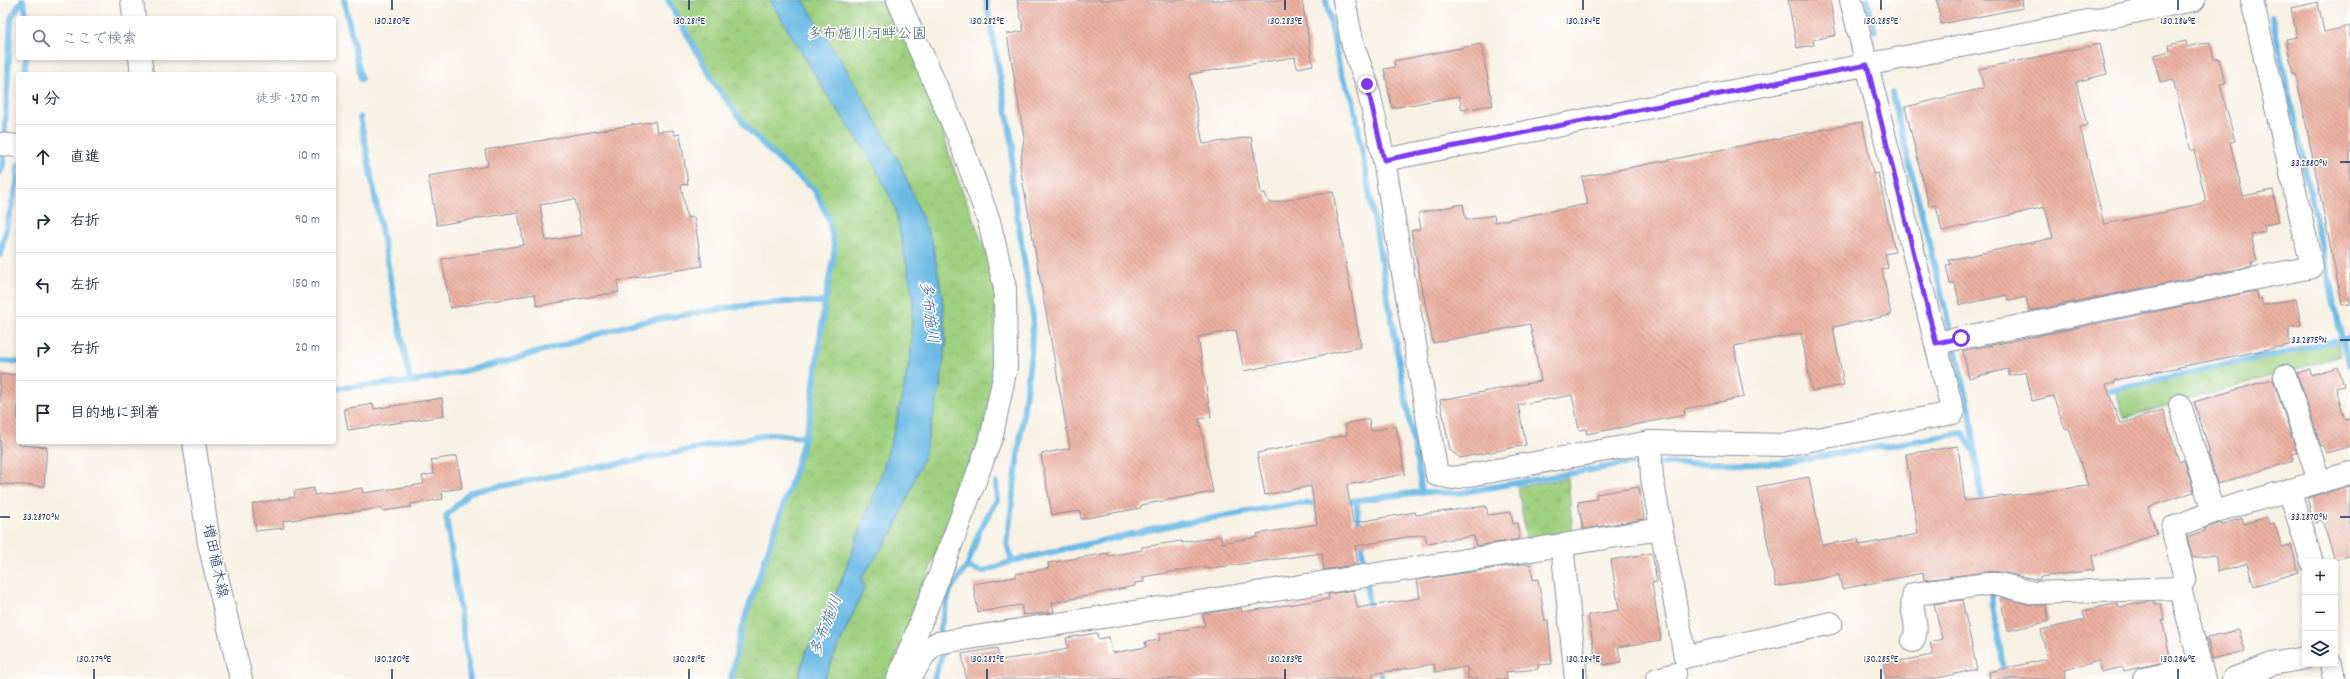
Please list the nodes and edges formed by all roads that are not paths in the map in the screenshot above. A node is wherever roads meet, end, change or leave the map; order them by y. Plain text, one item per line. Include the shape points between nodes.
1 (132, 0) edge
2 (898, 0) edge
3 (1344, 0) edge
4 (1851, 0) edge
5 (2194, 0) edge
6 (2252, 0) edge
7 (134, 16) edge
8 (140, 60) edge
9 (1867, 65) junction
10 (142, 72) edge
11 (0, 144) edge
12 (16, 146) edge
13 (1384, 160) junction
14 (1947, 341) junction
15 (2285, 376) dead end
16 (2180, 405) dead end
17 (194, 444) edge
18 (1651, 448) junction
19 (2350, 473) edge
20 (2319, 481) junction
21 (2289, 490) junction
22 (2214, 512) junction
23 (1648, 531) dead end
24 (1562, 545) junction
25 (2311, 559) edge
26 (2180, 588) junction
27 (1831, 623) dead end
28 (1913, 641) dead end
29 (2302, 659) edge
30 (2332, 667) edge
31 (2202, 673) edge
32 (241, 679) edge
33 (898, 679) edge
34 (907, 679) edge
35 (1576, 679) edge
36 (2144, 679) edge
37 (2233, 679) edge
38 (2334, 679) edge

1 - 7 street
2 - 33 street via 959,138 989,221 1005,288 1006,367 992,435
3 - 13 street via 1353,46 1367,84
4 - 9 street
5 - 9 street
6 - 14 street via 2312,267
8 - 10 street
9 - 13 street
9 - 14 street
11 - 12 street
13 - 18 street via 1437,475 1453,478
14 - 18 street via 1953,413 1784,445
15 - 20 street
16 - 22 street
17 - 32 street, 増田植木線 via 209,544
18 - 27 street via 1652,478 1685,657
19 - 20 street
20 - 21 street
21 - 22 street
21 - 25 street
22 - 26 street via 2172,528 2185,578
23 - 24 street
24 - 34 street via 941,643 931,646
24 - 35 street
26 - 28 street via 2034,593 1993,584 1914,594 1911,602 1917,631
26 - 31 street
29 - 37 street via 2272,664
30 - 38 street
31 - 36 street

